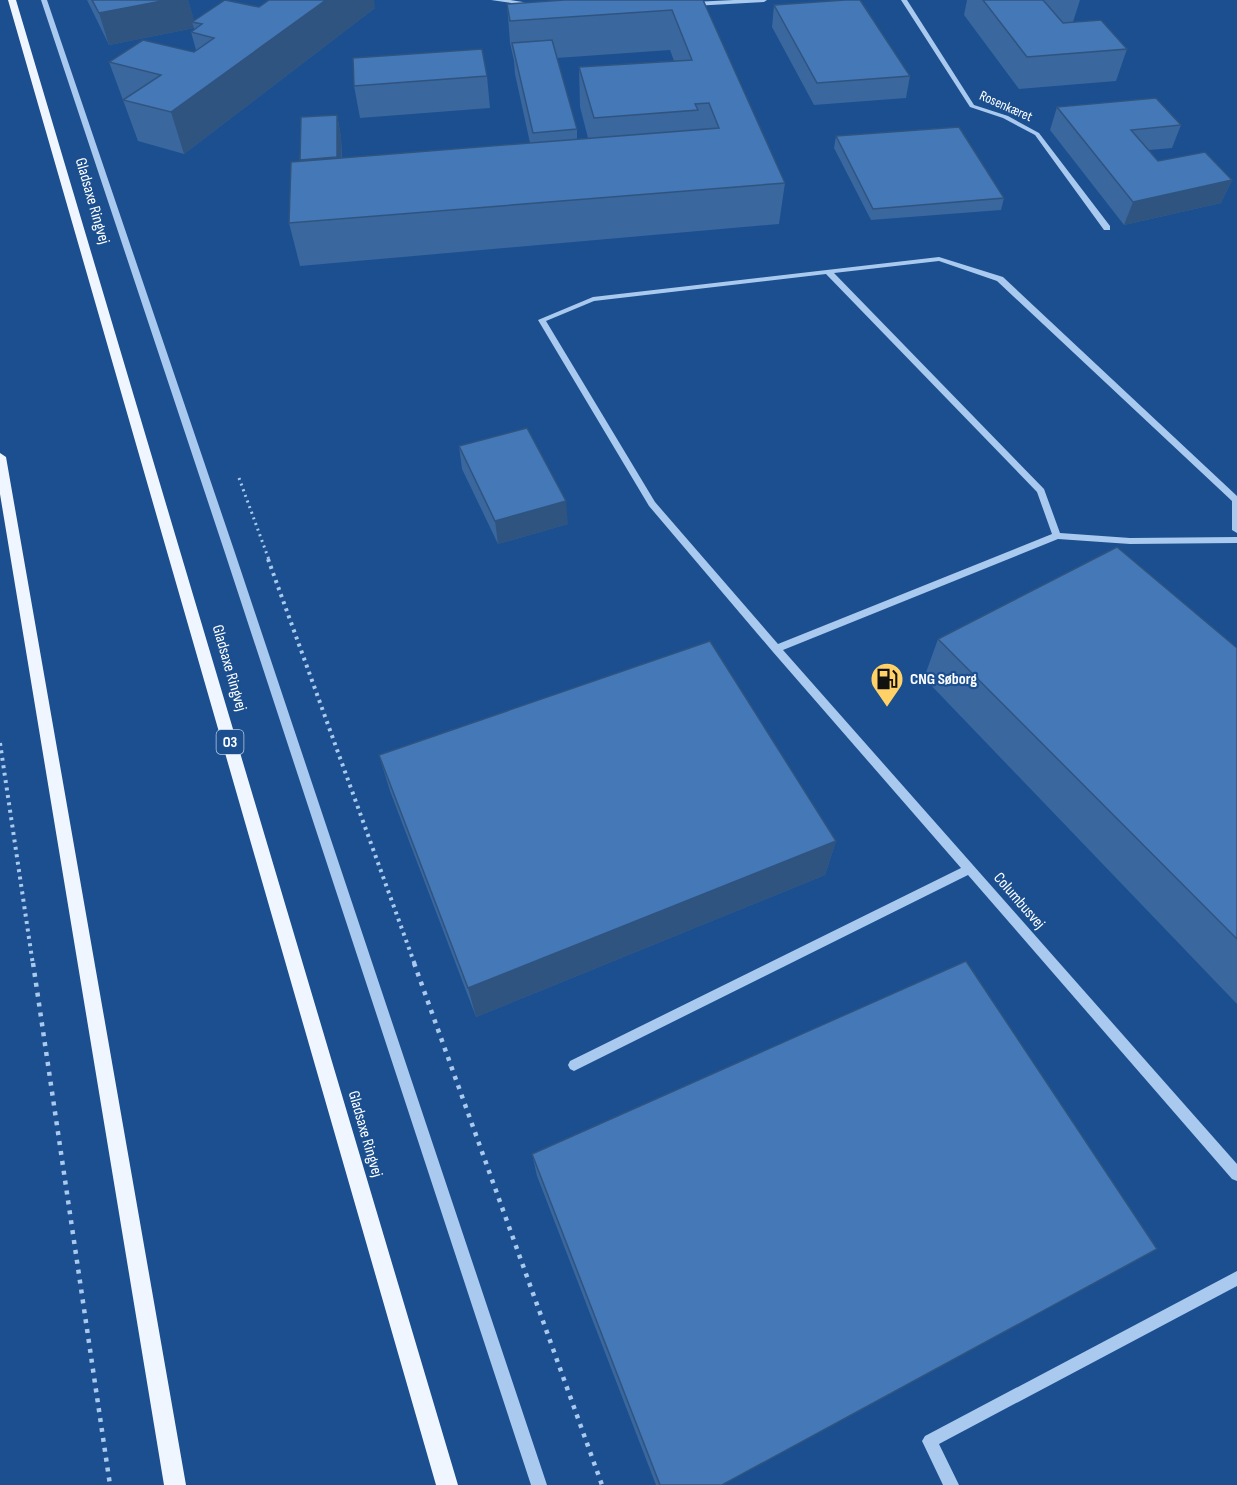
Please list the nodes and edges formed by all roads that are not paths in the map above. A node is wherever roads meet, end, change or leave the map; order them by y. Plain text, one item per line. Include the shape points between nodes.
1 (12, 0) edge
2 (44, 0) edge
3 (494, 0) edge
4 (764, 0) edge
5 (904, 0) edge
6 (545, 5) edge
7 (684, 5) edge
8 (1107, 228) dead end
9 (828, 272) junction
10 (0, 457) edge
11 (1237, 530) edge
12 (1057, 536) junction
13 (1237, 540) edge
14 (776, 649) junction
15 (969, 869) junction
16 (574, 1065) dead end
17 (1237, 1174) edge
18 (1237, 1278) edge
19 (176, 1485) edge
20 (447, 1485) edge
21 (539, 1485) edge
22 (951, 1485) edge

1 - 20 main road, Gladsaxe Ringvej / O3
2 - 21 street
3 - 6 street
4 - 7 street
5 - 8 street, Rosenkæret via 972,106 1024,125 1037,134
9 - 11 street via 939,260 1000,279 1236,500
9 - 12 street via 1041,491
9 - 14 street, Columbusvej via 593,299 542,320 652,504
10 - 19 main road
12 - 13 street via 1130,541
12 - 14 street
14 - 15 street, Columbusvej
15 - 16 street
15 - 17 street, Columbusvej
18 - 22 street via 930,1441

